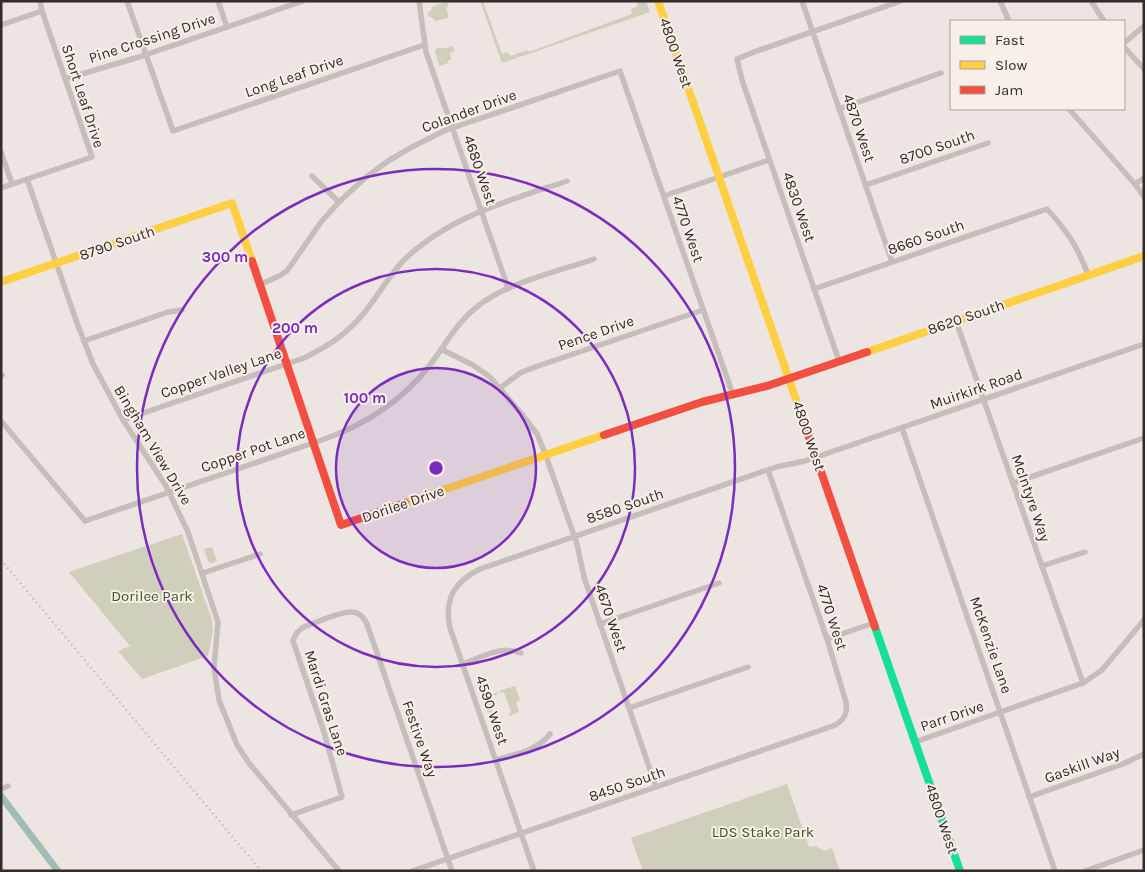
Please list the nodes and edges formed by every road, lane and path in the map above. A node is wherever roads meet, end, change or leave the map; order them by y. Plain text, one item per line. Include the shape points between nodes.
1 (40, 1) edge
2 (127, 1) edge
3 (218, 1) edge
4 (303, 1) edge
5 (419, 1) edge
6 (658, 1) edge
7 (802, 1) edge
8 (901, 1) edge
9 (1000, 1) edge
10 (1091, 1) edge
11 (42, 11) junction
12 (1009, 20) edge
13 (1103, 20) edge
14 (1, 25) edge
15 (1144, 26) edge
16 (227, 27) junction
17 (812, 32) junction
18 (1125, 42) edge
19 (424, 45) junction
20 (1125, 48) edge
21 (146, 55) junction
22 (620, 70) joint
23 (1144, 70) edge
24 (941, 73) dead end
25 (65, 79) junction
26 (839, 109) junction
27 (1069, 110) edge
28 (452, 128) junction
29 (988, 143) dead end
30 (1, 152) edge
31 (769, 160) junction
32 (312, 176) dead end
33 (719, 177) junction
34 (1144, 178) edge
35 (27, 179) junction
36 (567, 181) dead end
37 (12, 184) junction
38 (1135, 184) junction
39 (866, 185) junction
40 (1, 188) edge
41 (664, 196) junction
42 (1144, 197) edge
43 (339, 202) junction
44 (232, 204) joint
45 (481, 211) junction
46 (1144, 256) edge
47 (594, 259) dead end
48 (892, 262) junction
49 (57, 263) junction
50 (1088, 275) junction
51 (1, 282) edge
52 (260, 285) junction
53 (508, 288) junction
54 (814, 289) junction
55 (182, 310) dead end
56 (703, 310) junction
57 (956, 320) junction
58 (84, 341) junction
59 (1144, 344) edge
60 (441, 349) junction
61 (839, 361) junction
62 (286, 364) junction
63 (788, 378) junction
64 (500, 388) junction
65 (733, 395) junction
66 (983, 399) junction
67 (123, 420) junction
68 (1, 421) edge
69 (902, 428) junction
70 (1144, 438) edge
71 (313, 443) junction
72 (546, 456) junction
73 (816, 457) junction
74 (768, 470) junction
75 (1013, 483) junction
76 (169, 492) junction
77 (575, 537) junction
78 (1085, 552) dead end
79 (260, 554) dead end
80 (1042, 566) junction
81 (203, 573) junction
82 (719, 583) dead end
83 (451, 594) joint
84 (362, 616) joint
85 (1144, 620) edge
86 (874, 623) junction
87 (600, 624) junction
88 (827, 639) junction
89 (521, 653) dead end
90 (462, 664) junction
91 (748, 667) dead end
92 (1083, 683) junction
93 (629, 708) junction
94 (1001, 712) junction
95 (846, 716) joint
96 (550, 734) dead end
97 (915, 742) junction
98 (1144, 754) edge
99 (496, 760) junction
100 (8, 786) dead end
101 (656, 787) junction
102 (1, 788) edge
103 (1029, 797) junction
104 (291, 815) junction
105 (521, 834) junction
106 (1144, 850) edge
107 (448, 858) junction
108 (339, 871) edge
109 (412, 871) edge
110 (452, 871) edge
111 (534, 871) edge
112 (960, 871) edge
113 (1055, 871) edge
114 (1085, 871) edge

1 - 11 street, Short Leaf Drive
2 - 21 street
3 - 16 street
4 - 16 street, Pine Crossing Drive
5 - 19 street, 4680 West
6 - 33 street, 4800 West
7 - 17 street, 4870 West
8 - 17 street
9 - 12 street
10 - 13 street
11 - 14 street
11 - 25 street, Short Leaf Drive
15 - 18 street
16 - 21 street, Pine Crossing Drive
17 - 26 street, 4870 West
17 - 31 street, 4830 West via 737,60
19 - 21 street, Long Leaf Drive via 172,131
19 - 28 street, 4680 West
20 - 23 street
21 - 25 street, Pine Crossing Drive
22 - 28 street, Colander Drive
22 - 41 street, 4770 West
24 - 26 street
25 - 35 street, Short Leaf Drive via 92,157
26 - 39 street, 4870 West
27 - 38 street
28 - 43 street, Colander Drive via 388,161
28 - 45 street, 4680 West
29 - 39 street, 8700 South
30 - 37 street
31 - 33 street
31 - 54 street, 4830 West
32 - 43 street
33 - 41 street
33 - 63 street, 4800 West
34 - 38 street
35 - 37 street, Short Leaf Drive
35 - 49 street, Bingham View Drive
36 - 45 street, Copper Valley Lane
37 - 40 street, Short Leaf Drive
38 - 42 street
39 - 48 street, 4870 West
41 - 56 street, 4770 West
43 - 52 street, Colander Drive via 287,270
44 - 49 street, 8790 South
44 - 52 street, Dorilee Drive
45 - 53 street, 4680 West
45 - 62 street, Copper Valley Lane via 449,226 406,257 348,331 328,346
46 - 50 street, 8620 South
47 - 53 street, Copper Pot Lane
48 - 50 street, 8660 South via 1047,209 1078,248
48 - 54 street, 8660 South
49 - 51 street, 8790 South
49 - 58 street, Bingham View Drive
50 - 57 street, 8620 South
52 - 62 street, Dorilee Drive
53 - 60 street, Copper Pot Lane via 470,312 454,328
54 - 61 street, 4830 West
55 - 58 street
56 - 64 street, Pence Drive via 530,369
56 - 65 street, 4770 West
57 - 61 street, 8620 South
57 - 66 street, McIntyre Way
58 - 67 street, Bingham View Drive
59 - 66 street, Muirkirk Road
60 - 64 street, 4670 West via 481,370
60 - 71 street, Copper Pot Lane via 413,384 386,408 353,427
61 - 63 street, 8620 South
62 - 67 street, Copper Valley Lane
62 - 71 street, Dorilee Drive
63 - 65 street, Dorilee Drive
63 - 73 street, 4800 West
64 - 72 street, 4670 West via 532,427
65 - 72 street, Dorilee Drive via 702,402
66 - 69 street, Muirkirk Road
66 - 75 street, McIntyre Way
67 - 76 street, Bingham View Drive
68 - 76 street, Copper Pot Lane via 85,521
69 - 73 street, Muirkirk Road
69 - 94 street, McKenzie Lane
70 - 75 street
71 - 72 street, Dorilee Drive via 341,525
71 - 76 street, Copper Pot Lane
72 - 77 street, 4670 West
73 - 74 street, 8580 South
73 - 86 street, 4800 West
74 - 77 street, 8580 South
74 - 88 street, 4770 West
75 - 80 street, McIntyre Way
76 - 81 street, Bingham View Drive
77 - 83 street, 8580 South via 480,569 461,581
77 - 87 street, 4670 West
78 - 80 street
79 - 81 street
80 - 92 street, McIntyre Way
81 - 104 street, Bingham View Drive via 218,622 214,668 219,700 228,725 249,763
82 - 87 street
83 - 90 street, 4590 West via 448,618
84 - 104 street, Mardi Gras Lane via 346,612 301,628 294,635 342,797
84 - 107 street, Festive Way
85 - 92 street, Parr Drive via 1102,670
86 - 88 street
86 - 97 street, 4800 West
87 - 93 street, 4670 West
88 - 95 street, 4770 West via 846,702
89 - 90 street via 505,650
90 - 99 street, 4590 West
91 - 93 street
92 - 94 street, Parr Drive
93 - 101 street, 4670 West
94 - 97 street, Parr Drive
94 - 103 street, McKenzie Lane
95 - 101 street, 8450 South via 833,726
96 - 99 street via 537,746
97 - 112 street, 4800 West
98 - 103 street, Gaskill Way
99 - 105 street, 4590 West
100 - 102 street
101 - 105 street, 8450 South
103 - 113 street, McKenzie Lane
104 - 108 street, Bingham View Drive
105 - 107 street, 8450 South
105 - 111 street, 4590 West
106 - 114 street
107 - 109 street, 8450 South
107 - 110 street, Festive Way

